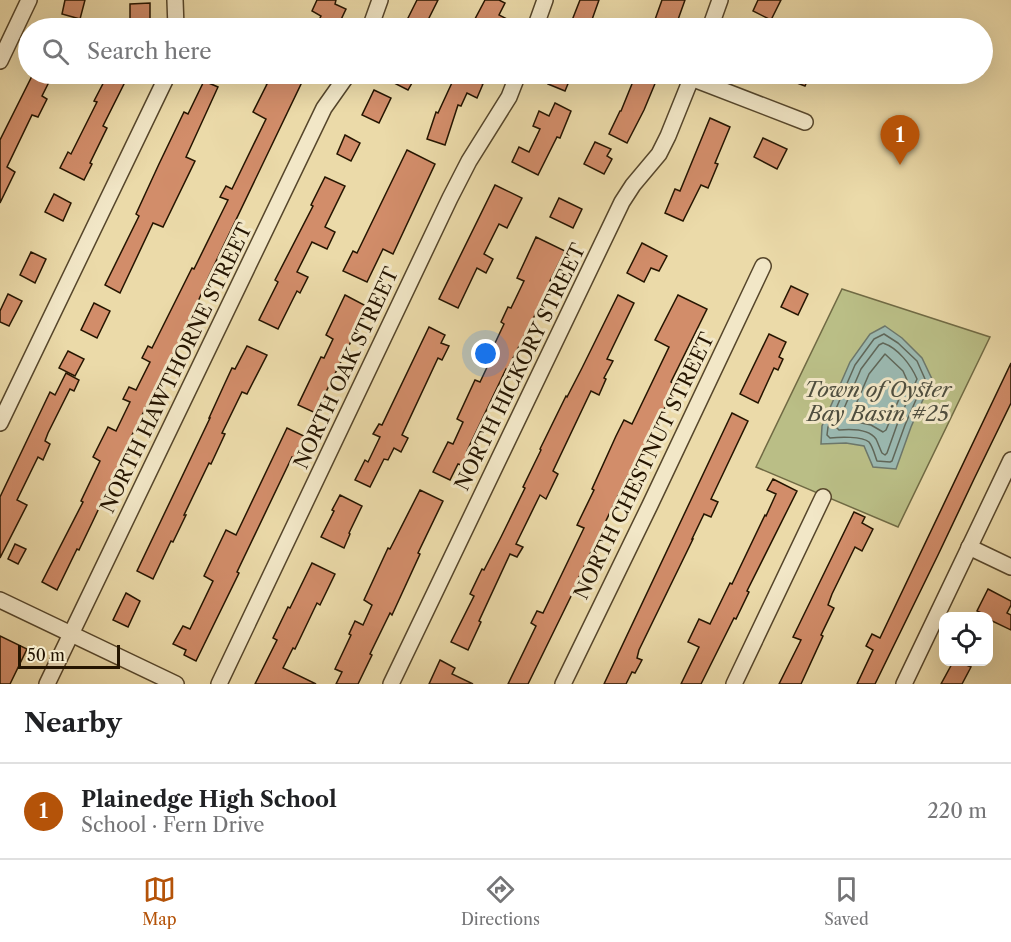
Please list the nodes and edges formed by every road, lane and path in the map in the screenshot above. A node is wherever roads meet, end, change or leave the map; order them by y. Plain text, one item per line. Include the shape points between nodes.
1 (29, 0) edge
2 (175, 0) edge
3 (380, 0) edge
4 (545, 0) edge
5 (720, 0) edge
6 (20, 18) edge
7 (176, 18) edge
8 (374, 18) edge
9 (539, 18) edge
10 (714, 18) edge
11 (18, 23) edge
12 (0, 61) edge
13 (163, 84) edge
14 (341, 84) edge
15 (514, 84) edge
16 (689, 84) edge
17 (712, 84) edge
18 (805, 122) dead end
19 (763, 266) dead end
20 (0, 423) edge
21 (1011, 460) edge
22 (823, 497) dead end
23 (969, 548) junction
24 (1011, 567) edge
25 (0, 600) edge
26 (71, 634) junction
27 (47, 684) edge
28 (176, 684) edge
29 (219, 684) edge
30 (391, 684) edge
31 (563, 684) edge
32 (734, 684) edge
33 (904, 684) edge

1 - 6 street
2 - 7 street
3 - 8 street
4 - 9 street
5 - 10 street
11 - 12 street
13 - 20 street
14 - 26 street, NORTH HAWTHORNE STREET via 324,108
15 - 29 street, NORTH OAK STREET via 450,198
16 - 30 street, NORTH HICKORY STREET via 659,154 622,202
17 - 18 street
19 - 31 street, NORTH CHESTNUT STREET
21 - 23 street
22 - 32 street
23 - 24 street
23 - 33 street
25 - 26 street
26 - 27 street, NORTH HAWTHORNE STREET
26 - 28 street

